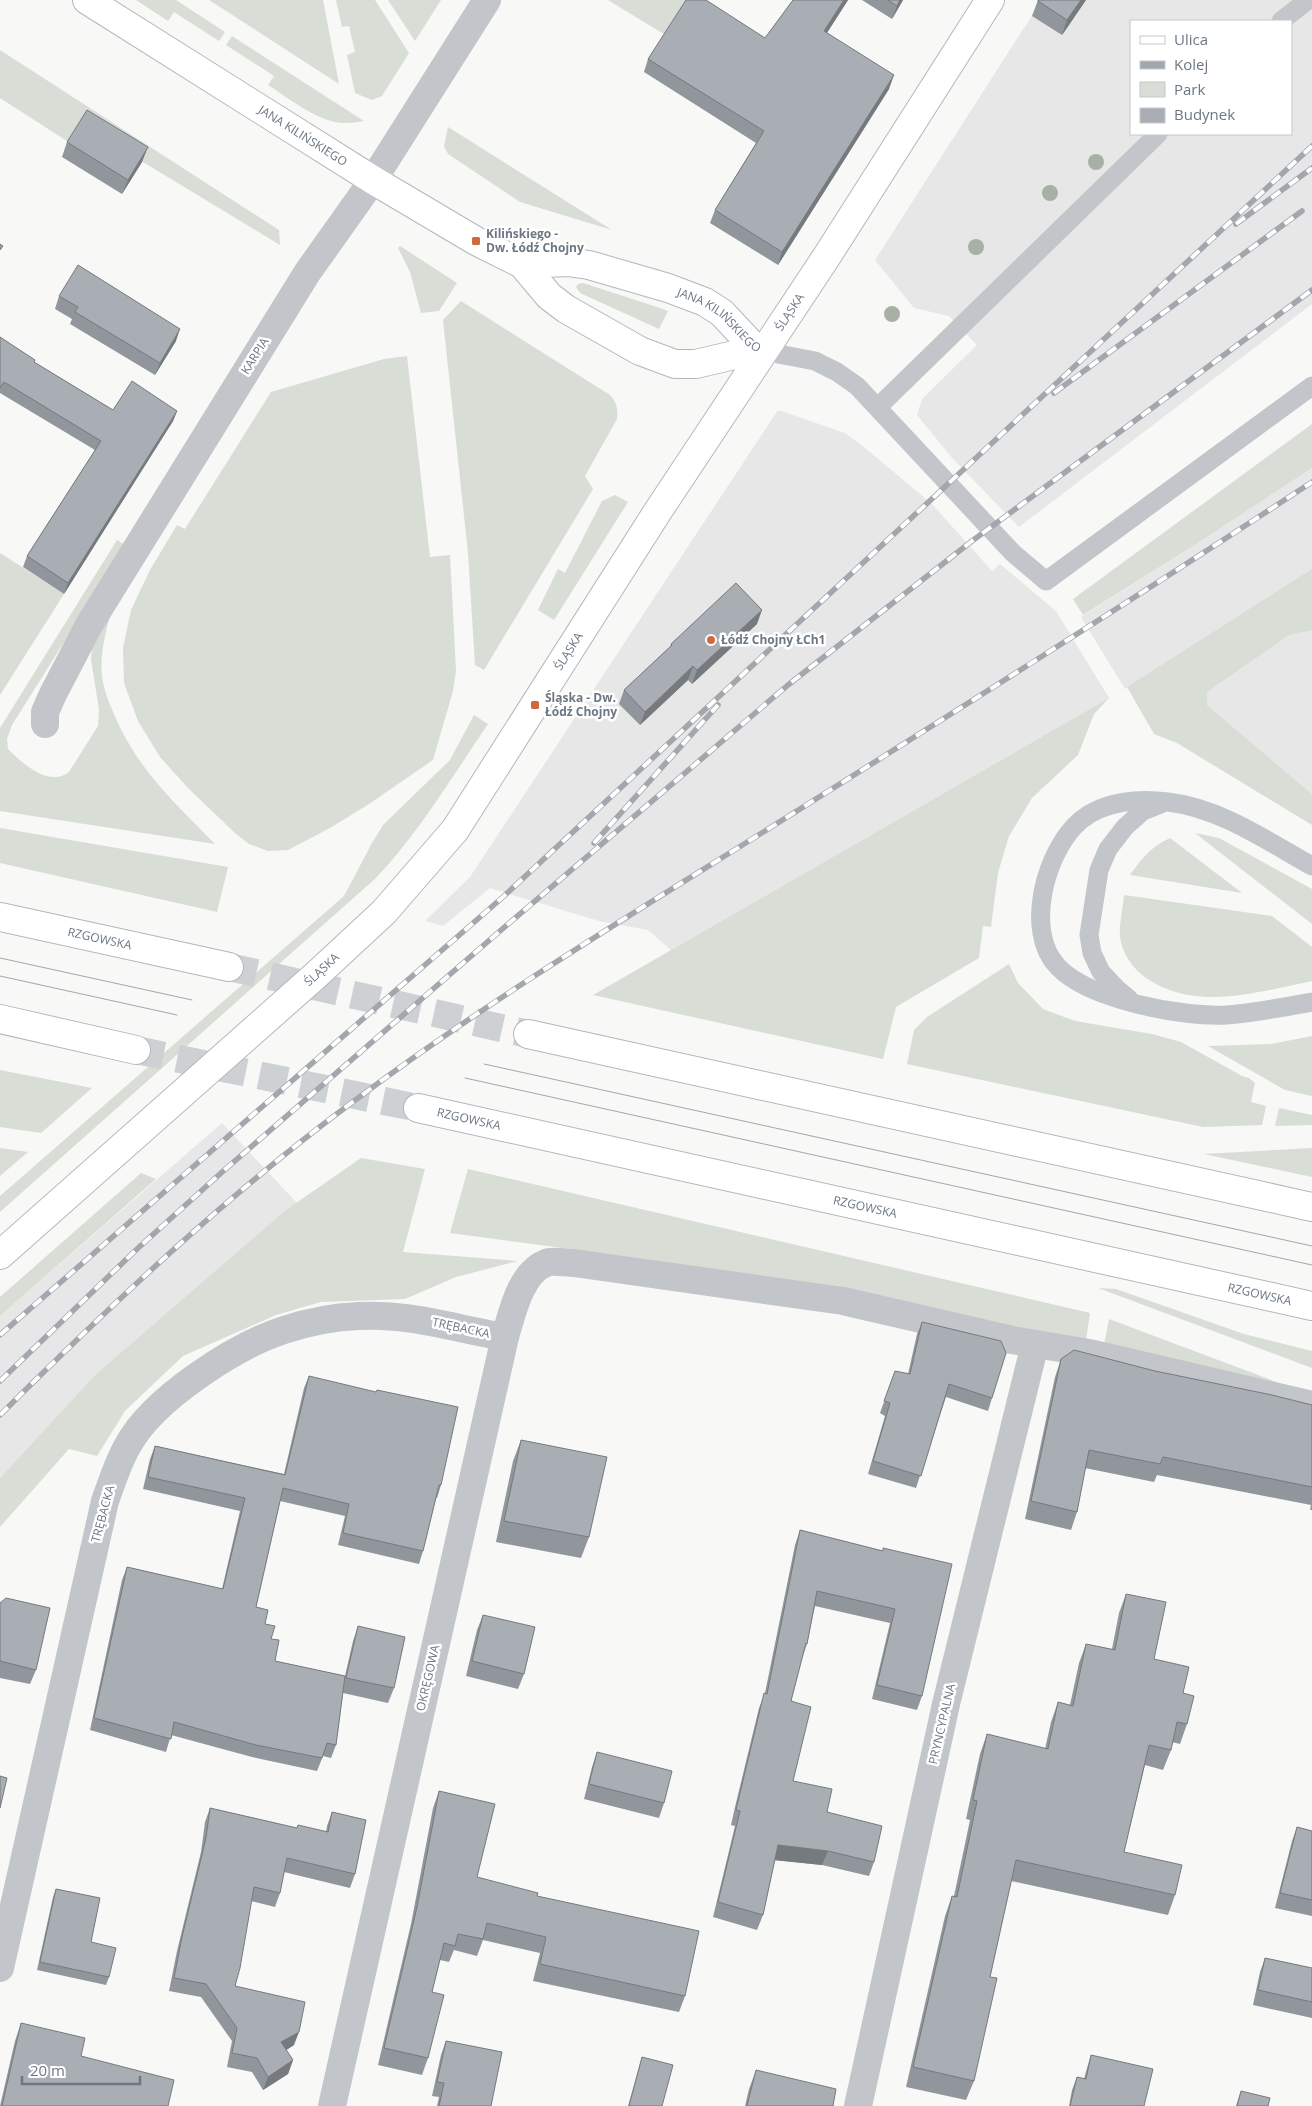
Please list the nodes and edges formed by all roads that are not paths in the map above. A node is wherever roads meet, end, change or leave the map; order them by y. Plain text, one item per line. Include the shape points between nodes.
1 (87, 0) edge
2 (487, 0) edge
3 (990, 0) edge
4 (1308, 0) edge
5 (1281, 20) edge
6 (1157, 135) edge
7 (373, 180) junction
8 (522, 264) junction
9 (764, 351) junction
10 (1312, 386) edge
11 (878, 407) junction
12 (45, 724) dead end
13 (1166, 801) junction
14 (1312, 866) edge
15 (0, 917) edge
16 (230, 968) tunnel mouth
17 (1312, 1002) edge
18 (1134, 1003) junction
19 (0, 1019) edge
20 (528, 1034) tunnel mouth
21 (136, 1050) tunnel mouth
22 (418, 1108) tunnel mouth
23 (1312, 1207) edge
24 (0, 1256) edge
25 (1312, 1306) edge
26 (505, 1337) junction
27 (1035, 1344) junction
28 (1312, 1405) edge
29 (0, 1968) edge
30 (332, 2106) edge
31 (858, 2106) edge

1 - 7 street, JANA KILIŃSKIEGO
2 - 7 street, KARPIA
3 - 9 street, ŚLĄSKA
4 - 5 lane
6 - 11 lane
7 - 8 street, JANA KILIŃSKIEGO via 476,241
7 - 12 street, KARPIA via 307,273 89,624 45,712
8 - 9 street, JANA KILIŃSKIEGO via 567,262 589,265 668,288 705,302 722,314 751,344
8 - 9 street, JANA KILIŃSKIEGO via 566,309 654,358 675,364 696,364
9 - 11 lane via 801,357 830,368 857,386
9 - 24 street, ŚLĄSKA via 476,798 433,857 384,912 315,976
10 - 11 lane via 1046,581 996,534
13 - 14 lane via 1220,816
13 - 18 lane via 1143,811 1125,827 1108,849 1098,870 1089,935 1092,954 1101,972
13 - 18 lane via 1122,803 1101,808 1082,820 1065,838 1051,863 1042,896 1041,928 1046,950 1058,967 1077,982
15 - 16 street, RZGOWSKA
17 - 18 lane via 1224,1015 1195,1014
19 - 21 street
20 - 23 street
22 - 25 street, RZGOWSKA
26 - 27 street, OKRĘGOWA via 521,1287 547,1262 843,1301
26 - 29 street, TRĘBACKA via 418,1319 360,1316 321,1320 283,1330 213,1366 176,1391 149,1415 128,1444 105,1501
26 - 30 street, OKRĘGOWA
27 - 28 street via 1089,1353
27 - 31 street, PRYNCYPALNA via 946,1704

